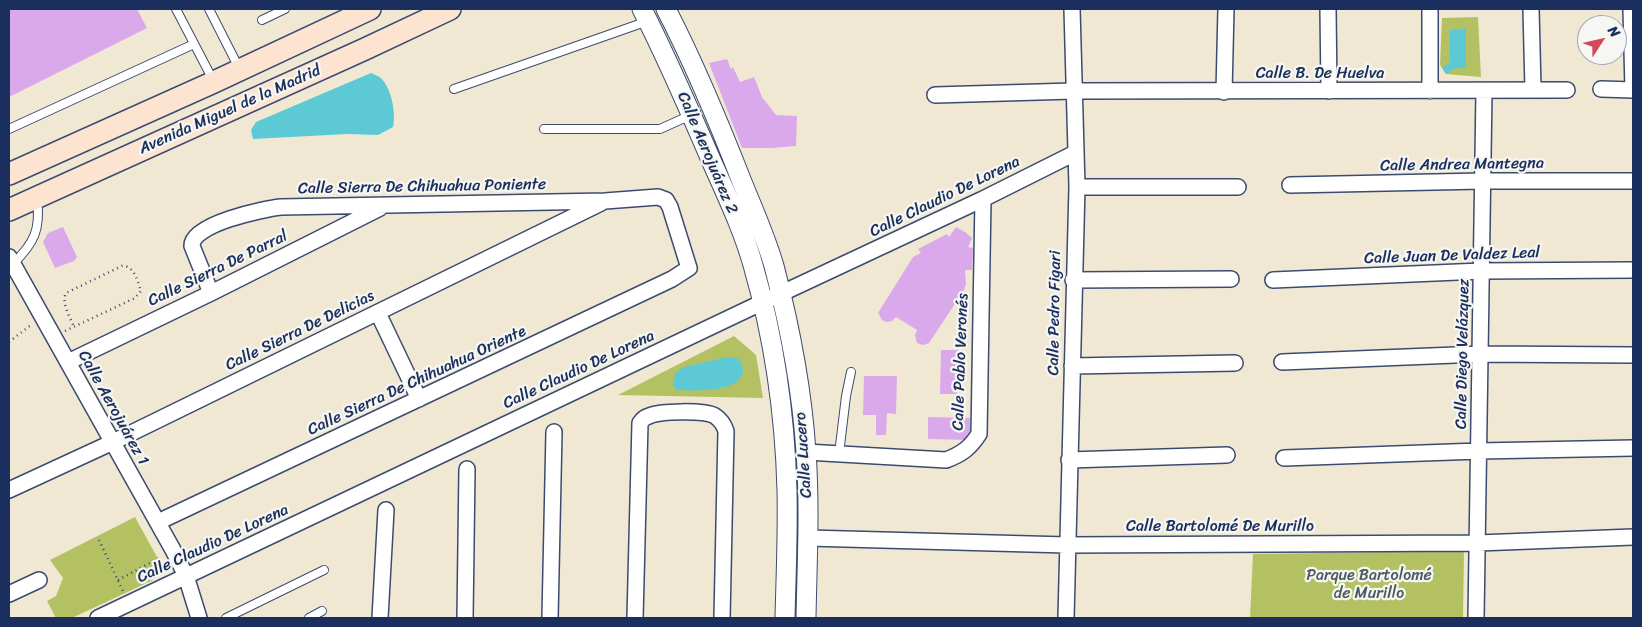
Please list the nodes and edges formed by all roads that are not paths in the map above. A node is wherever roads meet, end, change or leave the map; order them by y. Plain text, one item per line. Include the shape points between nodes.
1 (176, 9) edge
2 (209, 9) edge
3 (285, 9) edge
4 (370, 9) edge
5 (450, 9) edge
6 (666, 9) edge
7 (1072, 9) edge
8 (1226, 9) edge
9 (1328, 9) edge
10 (1430, 9) edge
11 (1532, 9) edge
12 (1631, 9) edge
13 (645, 15) edge
14 (262, 20) dead end
15 (194, 44) junction
16 (240, 70) junction
17 (214, 82) junction
18 (454, 89) dead end
19 (1601, 89) dead end
20 (1533, 90) junction
21 (1566, 90) dead end
22 (1633, 90) edge
23 (1073, 91) junction
24 (1329, 91) junction
25 (1430, 91) junction
26 (1484, 91) junction
27 (1224, 92) junction
28 (935, 95) dead end
29 (691, 114) junction
30 (9, 129) edge
31 (544, 129) dead end
32 (1076, 153) junction
33 (15, 166) edge
34 (1482, 181) junction
35 (1633, 181) edge
36 (1290, 185) dead end
37 (1076, 187) junction
38 (1238, 187) dead end
39 (37, 197) junction
40 (983, 199) junction
41 (605, 201) junction
42 (383, 206) junction
43 (9, 210) edge
44 (11, 261) edge
45 (690, 268) joint
46 (1633, 270) edge
47 (1481, 271) junction
48 (1231, 279) dead end
49 (1073, 280) junction
50 (1273, 280) dead end
51 (211, 294) junction
52 (771, 298) junction
53 (378, 313) junction
54 (1480, 354) junction
55 (1633, 355) edge
56 (68, 362) junction
57 (1235, 362) dead end
58 (1282, 362) dead end
59 (1072, 366) junction
60 (851, 372) dead end
61 (419, 399) junction
62 (554, 432) dead end
63 (113, 442) junction
64 (1633, 448) edge
65 (1479, 451) junction
66 (806, 452) junction
67 (839, 454) junction
68 (1227, 456) dead end
69 (1284, 458) dead end
70 (1070, 460) junction
71 (468, 469) dead end
72 (9, 490) edge
73 (386, 510) dead end
74 (158, 522) junction
75 (1633, 537) edge
76 (808, 538) junction
77 (1478, 543) junction
78 (1067, 545) junction
79 (324, 570) dead end
80 (186, 576) junction
81 (39, 580) dead end
82 (9, 594) edge
83 (322, 611) dead end
84 (98, 618) edge
85 (199, 618) edge
86 (226, 618) edge
87 (309, 618) edge
88 (380, 618) edge
89 (466, 618) edge
90 (550, 618) edge
91 (635, 618) edge
92 (722, 618) edge
93 (785, 618) edge
94 (806, 618) edge
95 (1066, 618) edge
96 (1476, 618) edge

1 - 15 lane
2 - 16 lane
3 - 14 lane
4 - 16 main road, Avenida Miguel de la Madrid
5 - 39 main road, Avenida Miguel de la Madrid
6 - 52 street, Calle Aerojuárez 2 via 719,123 774,266
7 - 23 street, Calle Pedro Figari
8 - 27 street
9 - 24 street
10 - 25 street
11 - 20 street
12 - 22 street
13 - 18 lane
13 - 29 street, Calle Aerojuárez 2
15 - 17 lane
15 - 30 lane
16 - 17 main road, Avenida Miguel de la Madrid
17 - 33 main road, Avenida Miguel de la Madrid
19 - 22 street
20 - 21 street, Calle B. De Huelva
20 - 26 street, Calle B. De Huelva
23 - 27 street, Calle B. De Huelva
23 - 28 street, Calle B. De Huelva
23 - 32 street, Calle Pedro Figari
24 - 25 street, Calle B. De Huelva
24 - 27 street, Calle B. De Huelva
25 - 26 street, Calle B. De Huelva
26 - 34 street, Calle Diego Velázquez
29 - 31 lane via 660,129
29 - 52 street, Calle Aerojuárez 2 via 753,264
32 - 37 street, Calle Pedro Figari
32 - 40 street, Calle Claudio De Lorena
34 - 35 street, Calle Andrea Mantegna
34 - 36 street, Calle Andrea Mantegna
34 - 47 street, Calle Diego Velázquez
37 - 38 street
37 - 49 street, Calle Pedro Figari
39 - 43 main road, Avenida Miguel de la Madrid
39 - 44 lane via 35,235 28,248
40 - 52 street, Calle Claudio De Lorena
40 - 67 street, Calle Pablo Veronés via 979,434 966,451 946,460
41 - 42 street, Calle Sierra De Chihuahua Poniente
41 - 45 street, Calle Sierra De Chihuahua Poniente via 645,197 666,200
41 - 53 street, Calle Sierra De Delicias
42 - 51 street, Calle Sierra De Parral
42 - 51 street, Calle Sierra De Chihuahua Poniente via 265,209 203,230 192,241 194,254
44 - 56 street, Calle Aerojuárez 1
45 - 61 street, Calle Sierra De Chihuahua Oriente
46 - 47 street, Calle Juan De Valdez Leal
47 - 50 street, Calle Juan De Valdez Leal
47 - 54 street, Calle Diego Velázquez
48 - 49 street
49 - 59 street, Calle Pedro Figari
51 - 56 street, Calle Sierra De Parral
52 - 66 street, Calle Lucero via 788,324
52 - 80 street, Calle Claudio De Lorena
52 - 93 street, Calle Lucero via 787,518
53 - 61 street
53 - 63 street, Calle Sierra De Delicias
54 - 55 street
54 - 58 street
54 - 65 street, Calle Diego Velázquez
56 - 63 street, Calle Aerojuárez 1
57 - 59 street
59 - 70 street, Calle Pedro Figari
60 - 67 lane
61 - 74 street, Calle Sierra De Chihuahua Oriente
62 - 90 street
63 - 72 street, Calle Sierra De Delicias
63 - 74 street, Calle Aerojuárez 1
64 - 65 street
65 - 69 street
65 - 77 street, Calle Diego Velázquez
66 - 67 street, Calle Pablo Veronés
66 - 76 street, Calle Lucero
68 - 70 street
70 - 78 street, Calle Pedro Figari
71 - 89 street
73 - 88 street
74 - 80 street, Calle Aerojuárez 1
75 - 77 street, Calle Bartolomé De Murillo
76 - 78 street, Calle Bartolomé De Murillo
76 - 94 street, Calle Lucero
77 - 78 street, Calle Bartolomé De Murillo
77 - 96 street, Calle Diego Velázquez
78 - 95 street, Calle Pedro Figari
79 - 86 lane
80 - 84 street, Calle Claudio De Lorena
80 - 85 street, Calle Aerojuárez 1
81 - 82 street
83 - 87 lane
91 - 92 street via 640,423 658,413 682,413 713,415 726,431

